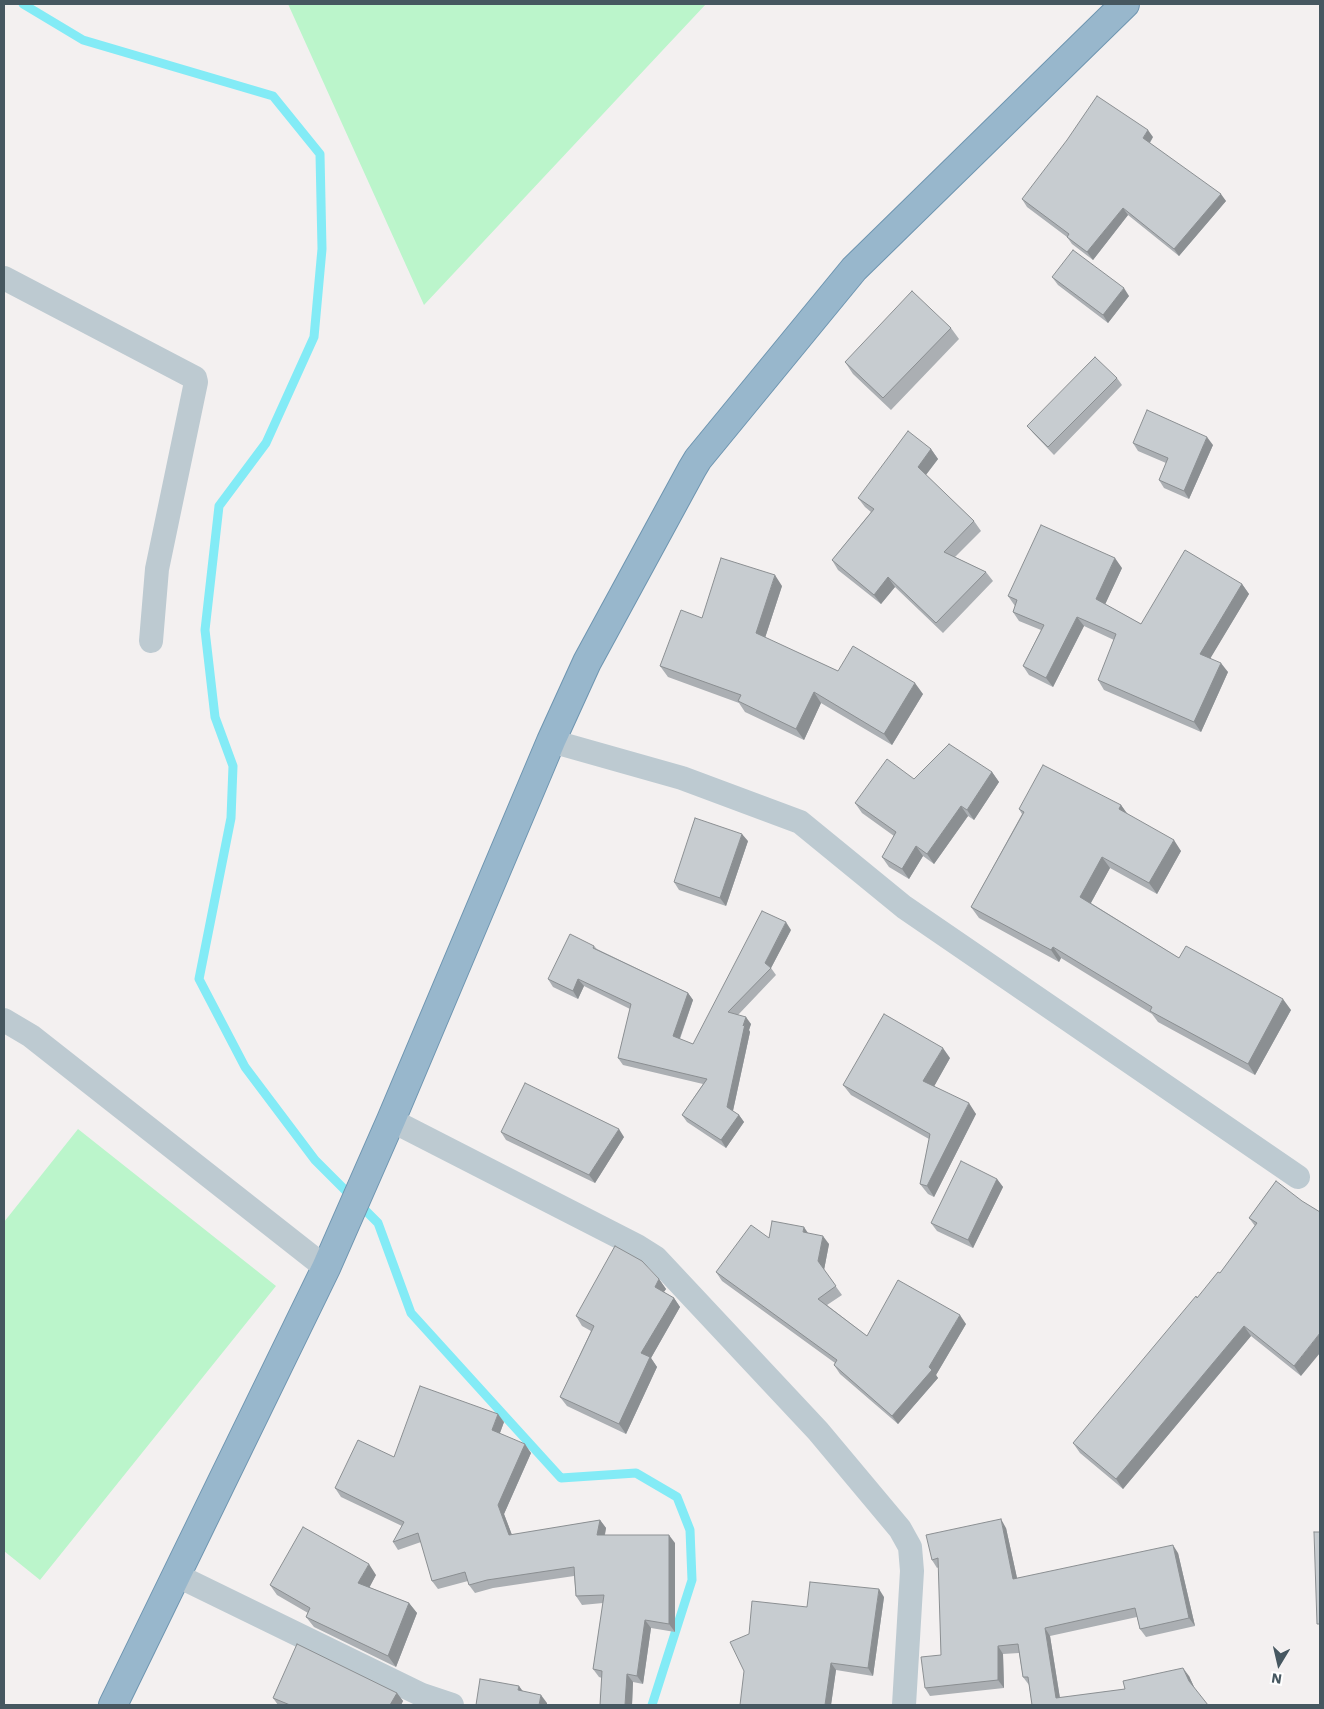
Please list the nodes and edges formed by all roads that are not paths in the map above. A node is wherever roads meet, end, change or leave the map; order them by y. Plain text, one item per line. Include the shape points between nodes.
1 (1125, 4) edge
2 (4, 278) edge
3 (151, 641) dead end
4 (551, 741) junction
5 (4, 1020) edge
6 (391, 1120) junction
7 (1298, 1177) dead end
8 (326, 1268) junction
9 (176, 1575) junction
10 (113, 1705) edge
11 (452, 1705) edge
12 (904, 1705) edge

1 - 4 highway via 854,268 698,459 587,662
2 - 3 street via 195,378 158,569
4 - 6 highway
4 - 7 street via 682,778 800,822 904,907
5 - 8 street via 31,1036
6 - 8 highway
6 - 12 street via 656,1258 818,1431 900,1529 910,1546 912,1571
8 - 9 highway
9 - 10 highway
9 - 11 street via 422,1695

